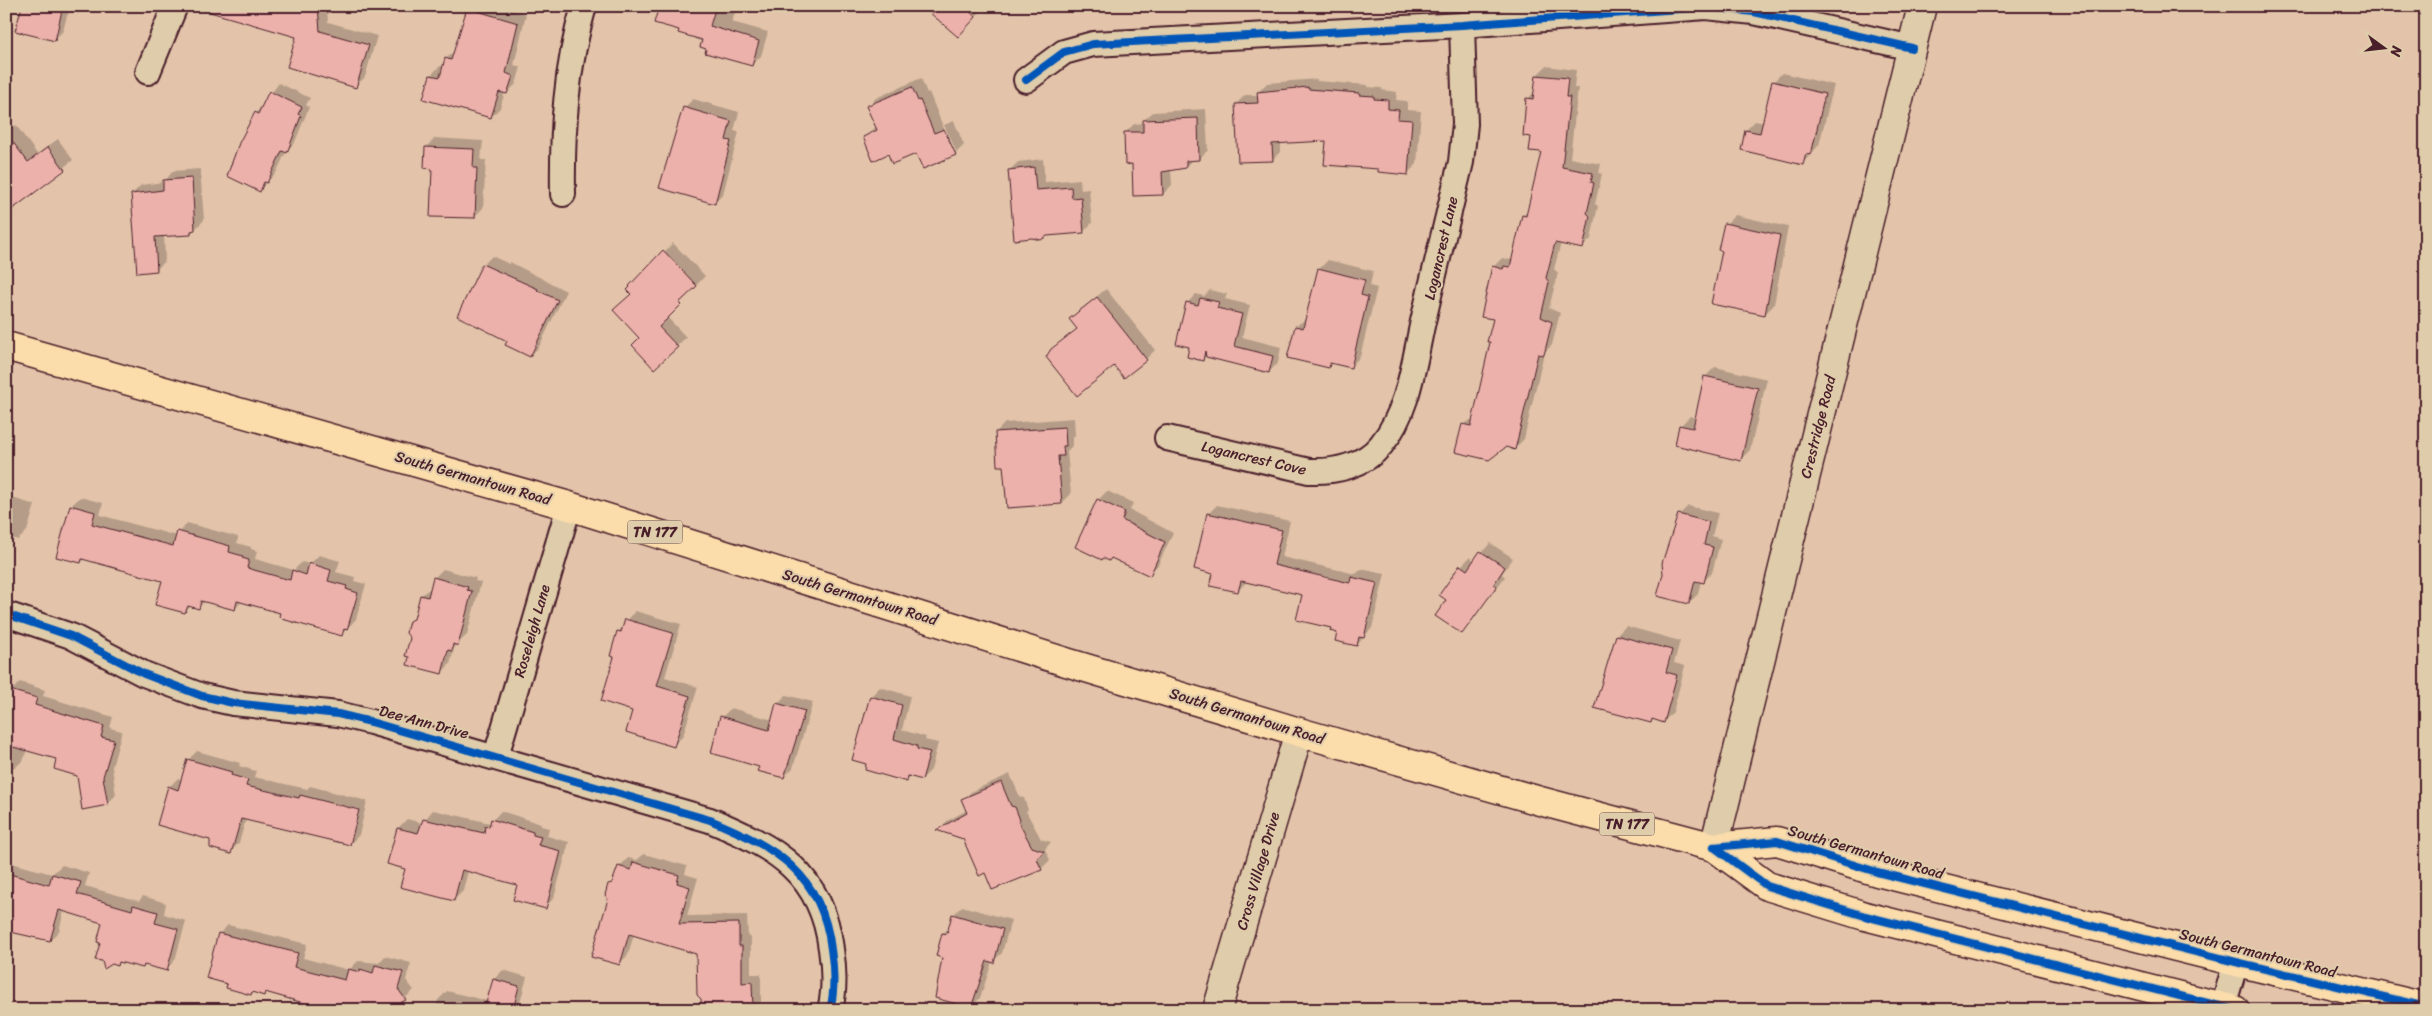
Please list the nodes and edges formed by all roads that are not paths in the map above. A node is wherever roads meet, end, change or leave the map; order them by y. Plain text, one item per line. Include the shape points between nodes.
1 (175, 6) edge
2 (584, 6) edge
3 (1922, 6) edge
4 (1462, 25) junction
5 (1912, 48) junction
6 (148, 72) dead end
7 (1026, 80) dead end
8 (563, 194) dead end
9 (6, 346) edge
10 (1168, 438) dead end
11 (1368, 457) joint
12 (569, 506) junction
13 (6, 614) edge
14 (1299, 732) junction
15 (496, 756) junction
16 (1714, 847) junction
17 (2236, 962) junction
18 (2426, 1007) edge
19 (2227, 1009) edge
20 (830, 1010) edge
21 (1217, 1010) edge

1 - 6 street
2 - 8 street via 567,87
3 - 5 street, Crestridge Road
4 - 5 street via 1722,8
4 - 7 street via 1093,44 1064,52
4 - 11 street, Logancrest Lane via 1465,124 1461,162 1404,399 1392,430
5 - 16 street, Crestridge Road
9 - 12 main road, South Germantown Road / TN 177
10 - 11 street, Logancrest Cove via 1309,471 1341,468
12 - 14 main road, South Germantown Road / TN 177
12 - 15 street, Roseleigh Lane
13 - 15 street, Dee Ann Drive via 71,636 144,674 202,696 233,703 338,714
14 - 16 main road, South Germantown Road / TN 177
14 - 21 street, Cross Village Drive
15 - 20 street, Dee Ann Drive via 710,820 773,851 797,870 816,895 829,932 833,967
16 - 17 main road, South Germantown Road / TN 177 via 1777,841 1877,872
16 - 19 main road, South Germantown Road / TN 177 via 1767,886 1864,916
17 - 18 main road, South Germantown Road / TN 177
17 - 19 street

